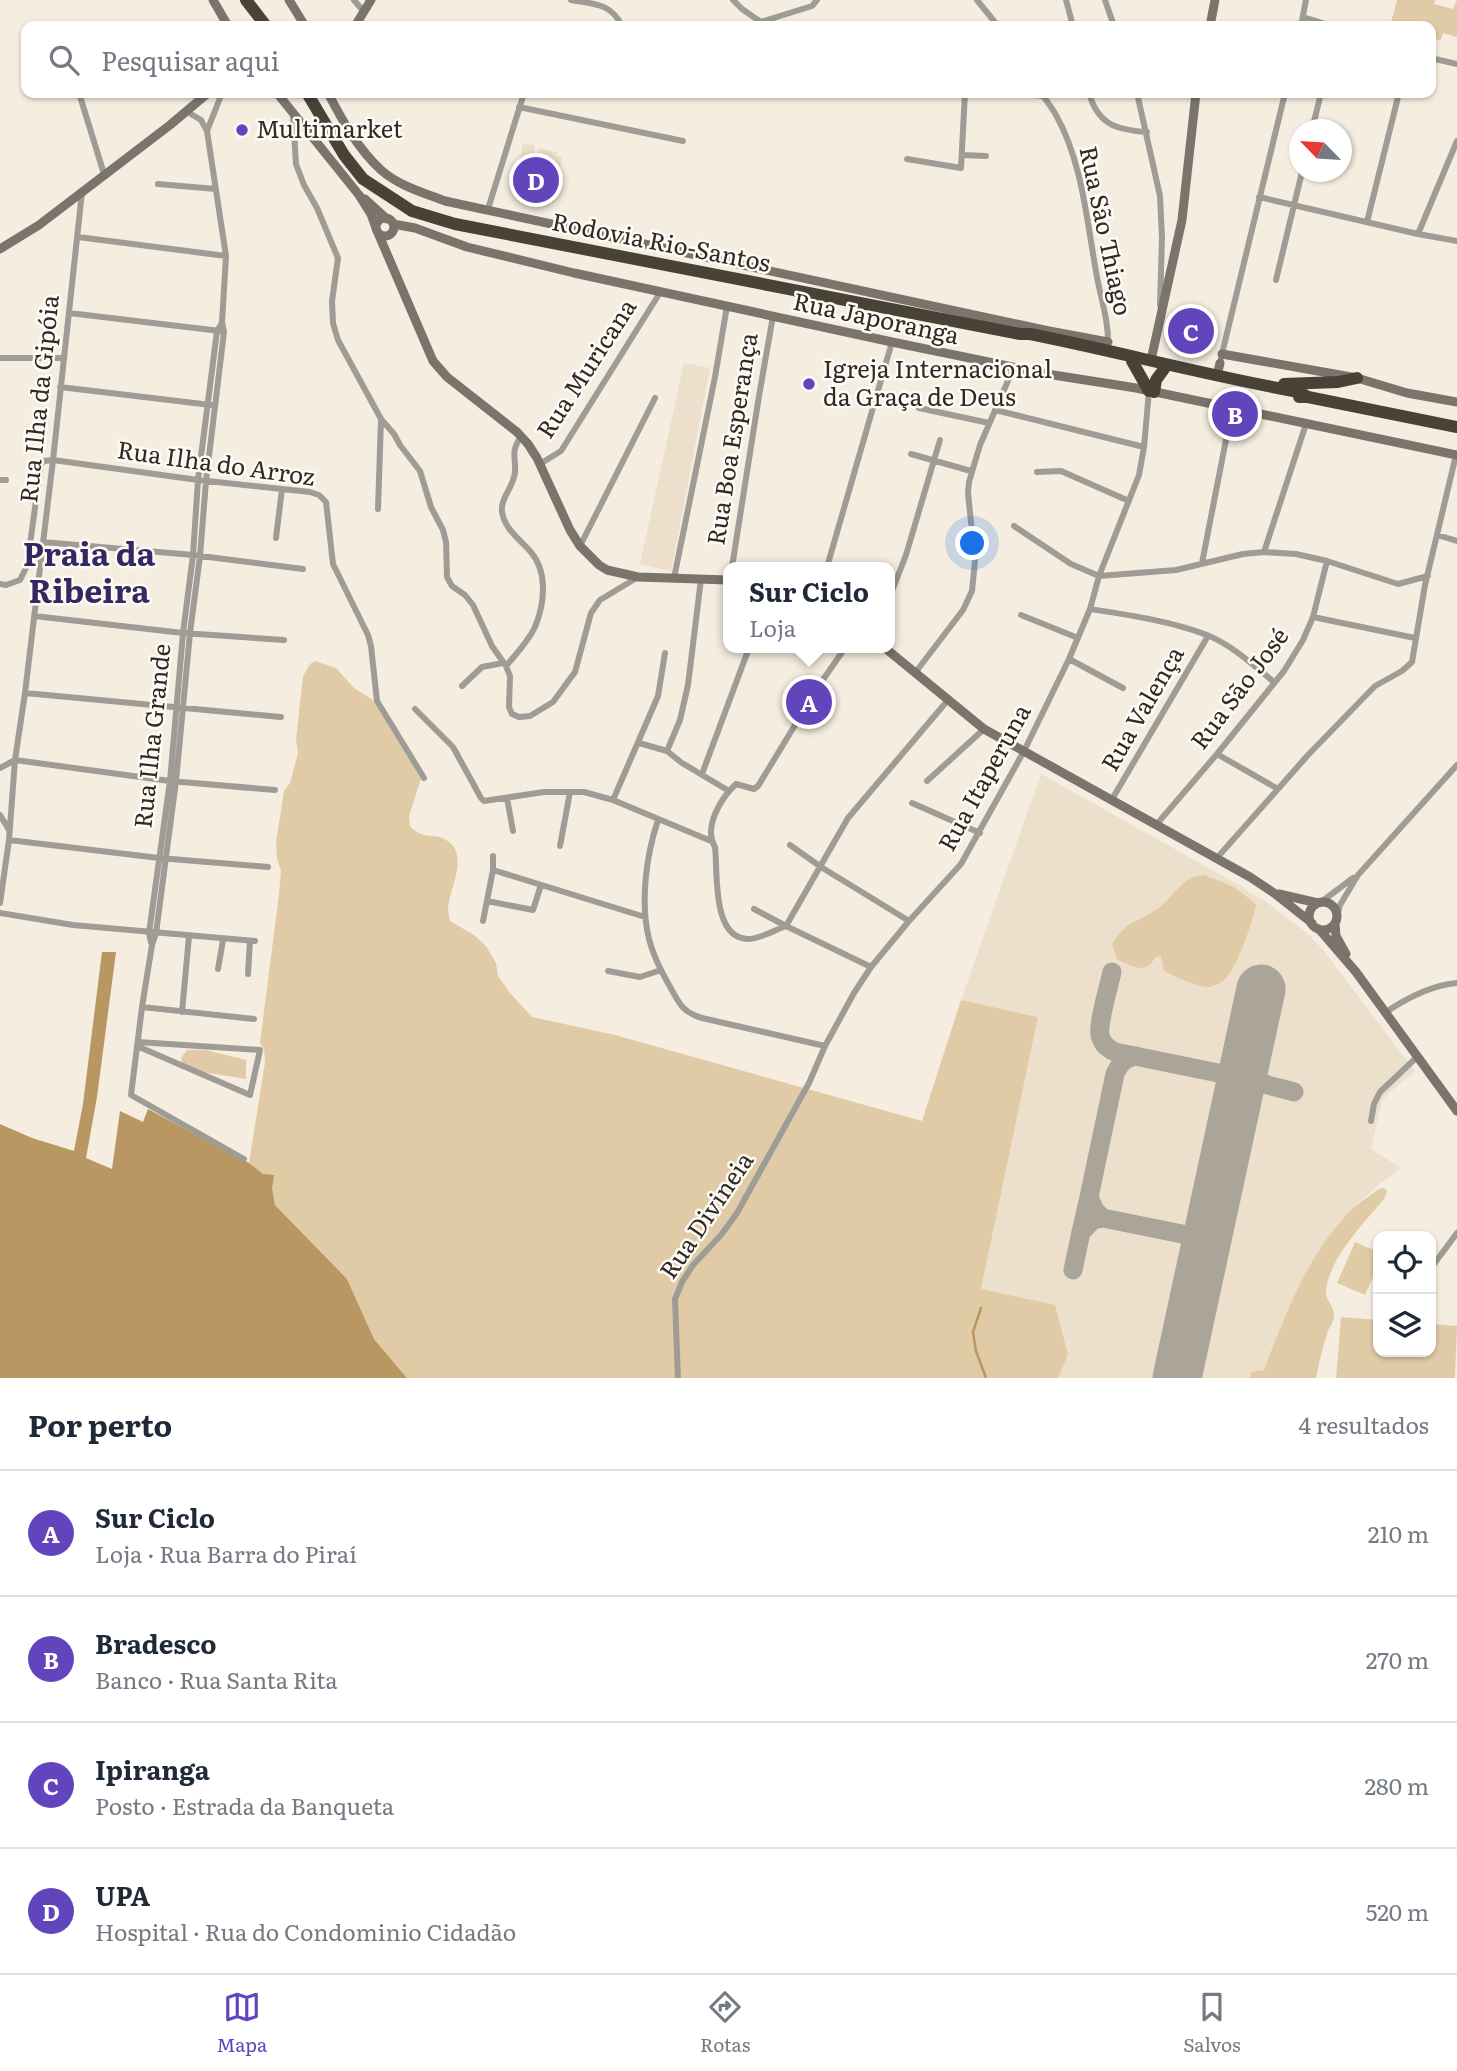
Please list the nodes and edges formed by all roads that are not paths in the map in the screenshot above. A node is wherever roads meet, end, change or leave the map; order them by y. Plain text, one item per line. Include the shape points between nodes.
1 (213, 0) edge
2 (246, 0) edge
3 (257, 0) edge
4 (289, 0) edge
5 (354, 0) edge
6 (371, 0) edge
7 (571, 0) edge
8 (733, 0) edge
9 (817, 0) edge
10 (977, 0) edge
11 (1066, 0) edge
12 (1105, 0) edge
13 (1215, 0) edge
14 (1306, 0) edge
15 (364, 12) junction
16 (1303, 17) junction
17 (225, 21) edge
18 (263, 21) edge
19 (265, 21) edge
20 (301, 21) edge
21 (358, 21) edge
22 (620, 21) edge
23 (760, 21) edge
24 (764, 21) edge
25 (994, 21) edge
26 (1072, 21) edge
27 (1112, 21) edge
28 (1211, 21) edge
29 (1302, 21) edge
30 (1316, 21) edge
31 (1436, 59) edge
32 (1457, 64) edge
33 (81, 98) edge
34 (202, 98) edge
35 (220, 98) edge
36 (281, 98) edge
37 (310, 98) edge
38 (331, 98) edge
39 (522, 98) edge
40 (965, 98) edge
41 (1045, 98) edge
42 (1091, 98) edge
43 (1138, 98) edge
44 (1195, 98) edge
45 (1284, 98) edge
46 (1320, 98) edge
47 (1398, 98) edge
48 (519, 107) junction
49 (186, 111) junction
50 (293, 113) junction
51 (1315, 119) edge
52 (207, 131) junction
53 (1147, 132) junction
54 (683, 141) dead end
55 (1457, 141) edge
56 (962, 155) junction
57 (986, 156) dead end
58 (907, 159) dead end
59 (104, 174) junction
60 (1300, 182) edge
61 (158, 184) dead end
62 (216, 189) junction
63 (82, 190) junction
64 (359, 195) junction
65 (1259, 197) junction
66 (1294, 205) junction
67 (488, 209) junction
68 (1367, 222) junction
69 (386, 229) junction
70 (1418, 234) junction
71 (78, 237) junction
72 (1457, 241) edge
73 (0, 249) edge
74 (226, 256) junction
75 (1276, 280) dead end
76 (661, 291) junction
77 (727, 306) junction
78 (69, 313) junction
79 (773, 316) junction
80 (1160, 316) junction
81 (220, 331) junction
82 (1020, 334) junction
83 (892, 342) junction
84 (1107, 345) junction
85 (1152, 356) junction
86 (0, 358) edge
87 (64, 358) junction
88 (1133, 358) junction
89 (1219, 365) junction
90 (1014, 367) junction
91 (1164, 369) junction
92 (1357, 378) junction
93 (1258, 384) junction
94 (60, 387) junction
95 (1145, 387) junction
96 (1308, 397) junction
97 (655, 398) dead end
98 (1457, 402) edge
99 (211, 405) junction
100 (919, 408) dead end
101 (1232, 409) junction
102 (995, 410) junction
103 (381, 419) junction
104 (989, 423) junction
105 (1306, 424) junction
106 (1457, 427) edge
107 (521, 436) junction
108 (940, 440) dead end
109 (1144, 447) junction
110 (911, 454) dead end
111 (1457, 455) edge
112 (53, 460) junction
113 (933, 460) junction
114 (540, 464) junction
115 (971, 471) junction
116 (1037, 472) dead end
117 (202, 480) junction
118 (282, 489) junction
119 (1129, 501) junction
120 (378, 509) dead end
121 (1014, 526) dead end
122 (1437, 535) junction
123 (276, 537) dead end
124 (1457, 541) edge
125 (43, 542) junction
126 (580, 546) junction
127 (1264, 552) junction
128 (196, 555) junction
129 (1327, 561) junction
130 (733, 562) edge
131 (828, 562) edge
132 (1202, 564) junction
133 (303, 569) dead end
134 (1100, 576) junction
135 (1428, 576) junction
136 (638, 578) junction
137 (674, 578) junction
138 (701, 579) junction
139 (723, 580) edge
140 (0, 584) edge
141 (895, 584) edge
142 (1090, 609) junction
143 (1021, 615) dead end
144 (34, 616) junction
145 (1313, 617) junction
146 (186, 633) junction
147 (1208, 636) junction
148 (1078, 638) junction
149 (1415, 638) junction
150 (284, 640) dead end
151 (665, 653) dead end
152 (746, 653) edge
153 (842, 653) edge
154 (891, 653) edge
155 (1069, 659) junction
156 (504, 664) junction
157 (915, 673) junction
158 (1273, 682) junction
159 (462, 686) dead end
160 (1123, 688) dead end
161 (25, 693) junction
162 (948, 700) junction
163 (180, 706) junction
164 (415, 709) dead end
165 (281, 717) dead end
166 (984, 729) junction
167 (639, 743) junction
168 (667, 751) junction
169 (1024, 751) junction
170 (1217, 754) junction
171 (15, 760) junction
172 (1457, 765) edge
173 (0, 768) edge
174 (702, 775) junction
175 (424, 778) dead end
176 (927, 780) dead end
177 (173, 781) junction
178 (1278, 789) junction
179 (275, 790) dead end
180 (729, 791) junction
181 (570, 792) junction
182 (506, 798) junction
183 (613, 800) junction
184 (1111, 801) junction
185 (912, 803) dead end
186 (0, 815) edge
187 (658, 820) junction
188 (1155, 826) junction
189 (9, 831) junction
190 (513, 831) dead end
191 (980, 832) junction
192 (9, 840) junction
193 (712, 841) junction
194 (790, 845) dead end
195 (560, 846) dead end
196 (493, 856) dead end
197 (162, 858) junction
198 (1216, 859) junction
199 (268, 867) dead end
200 (821, 867) junction
201 (493, 870) junction
202 (1358, 875) junction
203 (541, 885) junction
204 (1274, 893) junction
205 (487, 901) junction
206 (1320, 902) junction
207 (0, 903) edge
208 (754, 909) dead end
209 (0, 913) edge
210 (645, 917) junction
211 (1336, 920) junction
212 (483, 921) dead end
213 (909, 921) junction
214 (786, 926) junction
215 (1315, 926) junction
216 (152, 933) junction
217 (189, 936) junction
218 (223, 940) junction
219 (1351, 965) junction
220 (871, 967) junction
221 (218, 969) dead end
222 (608, 971) dead end
223 (661, 971) junction
224 (248, 974) dead end
225 (1457, 983) edge
226 (142, 1007) junction
227 (182, 1012) junction
228 (1386, 1012) junction
229 (254, 1019) dead end
230 (138, 1044) junction
231 (825, 1046) junction
232 (1417, 1057) junction
233 (1457, 1111) edge
234 (1371, 1121) dead end
235 (244, 1159) dead end
236 (1457, 1233) edge
237 (1436, 1261) edge
238 (677, 1378) edge

1 - 17 main road
2 - 18 highway
3 - 19 highway
4 - 20 main road
5 - 15 street
6 - 15 main road
7 - 22 street via 603,6
8 - 23 street
9 - 24 street via 812,6
10 - 25 street
11 - 26 street
12 - 27 street
13 - 28 main road
14 - 16 street
15 - 21 main road
16 - 29 street
16 - 30 street
31 - 32 street
33 - 59 street
34 - 49 main road
35 - 52 street
36 - 50 main road
37 - 82 highway, Rodovia Rio-Santos via 363,178 412,211 467,226
38 - 67 main road via 362,149 382,171 410,188 446,201
39 - 48 street
40 - 56 street
41 - 84 street, Rua São Thiago via 1057,117 1080,181
42 - 53 street via 1097,113 1110,124 1124,131
43 - 53 street
44 - 80 main road via 1182,220
45 - 65 street
46 - 51 street
47 - 68 street
48 - 54 street
48 - 67 street
49 - 52 street via 201,120
49 - 59 main road
50 - 64 main road
50 - 103 street via 296,164 338,258 332,301 335,331
52 - 62 street, Rua Ilha Grande
53 - 80 street via 1160,196
55 - 70 street
56 - 57 street
56 - 58 street via 961,168
59 - 63 main road
60 - 66 street
61 - 62 street
62 - 74 street, Rua Ilha Grande
63 - 71 street, Rua Ilha da Gipóia
63 - 73 main road
64 - 69 main road
64 - 69 main road
65 - 66 street
65 - 89 street
66 - 68 street
66 - 75 street
67 - 84 main road
68 - 70 street
69 - 76 main road, Rua Japoranga via 415,228 467,247
69 - 107 main road via 386,250 433,361 446,377
70 - 72 street
71 - 74 street
71 - 78 street, Rua Ilha da Gipóia
74 - 81 street, Rua Ilha Grande
76 - 77 main road, Rua Japoranga
76 - 114 street, Rua Muricana via 561,451
77 - 79 main road, Rua Japoranga
77 - 137 street
78 - 81 street
78 - 87 street, Rua Ilha da Gipóia
79 - 83 main road, Rua Japoranga
79 - 130 street, Rua Boa Esperança
80 - 85 main road
81 - 99 street, Rua Ilha Grande
82 - 84 highway, Rodovia Rio-Santos
82 - 88 highway, Rodovia Rio-Santos
83 - 90 main road, Rua Japoranga
83 - 131 street
84 - 88 highway, Rodovia Rio-Santos
85 - 88 highway, Rodovia Rio-Santos
85 - 89 highway, Rodovia Rio-Santos
86 - 87 street
87 - 94 street, Rua Ilha da Gipóia
88 - 91 highway, Rodovia Rio-Santos
88 - 95 highway
89 - 92 main road
89 - 93 highway, Rodovia Rio-Santos via 1239,381
90 - 95 main road, Rua Japoranga
90 - 102 street
91 - 95 highway
91 - 96 highway, Rodovia Rio-Santos
92 - 93 highway
92 - 98 main road
93 - 96 highway, Rodovia Rio-Santos
94 - 99 street
94 - 112 street, Rua Ilha da Gipóia
95 - 101 main road, Rua Japoranga
95 - 109 street, Rua Itaperuna
96 - 106 highway, Rodovia Rio-Santos
97 - 126 street
99 - 117 street, Rua Ilha Grande
100 - 104 street
101 - 105 main road, Rua Japoranga
101 - 132 street
102 - 104 street
102 - 109 street
103 - 120 street
103 - 156 street via 420,471 443,530 447,577 473,605
104 - 115 street
105 - 111 main road, Rua Japoranga
105 - 127 street
107 - 114 main road
107 - 156 street via 514,450 512,485 501,510 503,520 537,559 542,571 542,607 530,635
108 - 113 street
109 - 119 street, Rua Itaperuna
110 - 113 street
111 - 122 street
112 - 117 street, Rua Ilha do Arroz
112 - 125 street, Rua Ilha da Gipóia
112 - 140 street via 41,464 27,566 20,580
113 - 115 street
113 - 141 street
114 - 126 main road
115 - 157 street via 972,591 963,611
116 - 119 street via 1061,471
117 - 118 street, Rua Ilha do Arroz
117 - 128 street, Rua Ilha Grande
118 - 123 street
118 - 175 street, Rua Ilha do Arroz via 310,492 326,502 333,564 368,635 377,701
119 - 134 street, Rua Itaperuna
121 - 134 street via 1071,564
122 - 124 street
122 - 135 street
125 - 128 street
125 - 144 street, Rua Ilha da Gipóia
126 - 136 main road via 607,570
127 - 129 street
127 - 132 street
128 - 133 street
128 - 146 street, Rua Ilha Grande
129 - 135 street via 1398,584
129 - 145 street, Rua São José
132 - 134 street
134 - 142 street, Rua Itaperuna
135 - 149 street
136 - 137 main road
136 - 156 street via 600,600 591,613 575,672 553,702 530,716 512,714 510,676
137 - 138 main road
138 - 139 main road
138 - 168 street via 688,685
142 - 147 street via 1138,616
142 - 148 street, Rua Itaperuna
143 - 148 street
144 - 146 street
144 - 161 street, Rua Ilha da Gipóia
145 - 149 street
145 - 158 street, Rua São José via 1284,671
146 - 150 street
146 - 163 street, Rua Ilha Grande
147 - 158 street
147 - 184 street, Rua Valença
148 - 155 street, Rua Itaperuna
149 - 178 street via 1412,662 1375,686
151 - 167 street via 658,696
152 - 174 street
153 - 180 street via 758,786 736,784
154 - 157 main road
155 - 160 street
155 - 169 street, Rua Itaperuna
156 - 159 street via 482,667
157 - 162 main road
158 - 170 street, Rua São José
161 - 163 street
161 - 171 street, Rua Ilha da Gipóia
162 - 166 main road
162 - 200 street via 848,818
163 - 165 street
163 - 177 street, Rua Ilha Grande
164 - 182 street via 453,747 481,798
166 - 169 main road
166 - 176 street
167 - 168 street
167 - 183 street
168 - 174 street
169 - 184 main road
169 - 191 street, Rua Itaperuna
170 - 178 street
170 - 188 street, Rua São José
171 - 173 street
171 - 177 street
171 - 189 street, Rua Ilha da Gipóia
172 - 202 street
174 - 180 street
177 - 179 street
177 - 197 street, Rua Ilha Grande
178 - 198 street
180 - 193 street via 715,814
181 - 182 street
181 - 183 street
181 - 195 street
182 - 190 street
183 - 187 street
184 - 188 main road
185 - 191 street
186 - 189 street
187 - 193 street
187 - 210 street via 649,852
188 - 198 main road
189 - 192 street, Rua Ilha da Gipóia
191 - 213 street, Rua Itaperuna via 961,864
192 - 197 street
192 - 207 street, Rua Ilha da Gipóia
193 - 214 street via 720,913 726,925 735,935 748,939
194 - 200 street
196 - 201 street
197 - 199 street
197 - 216 street, Rua Ilha Grande
198 - 204 main road
200 - 213 street
200 - 214 street
201 - 203 street
201 - 205 street
202 - 206 street
202 - 211 street
203 - 205 street via 533,910
203 - 210 street
204 - 206 main road
204 - 215 main road
205 - 212 street
206 - 211 main road via 1331,904
206 - 215 main road via 1311,911
208 - 214 street
209 - 216 street
210 - 223 street
211 - 215 main road via 1328,929
211 - 219 main road via 1336,936
213 - 220 street, Rua Itaperuna
214 - 220 street
215 - 219 main road
216 - 217 street
216 - 226 street, Rua Ilha Grande
217 - 218 street
217 - 227 street
218 - 221 street
218 - 224 street via 253,941
219 - 228 main road
220 - 231 street, Rua Itaperuna
222 - 223 street via 640,977
223 - 231 street via 683,1010 694,1016
225 - 228 street via 1437,986
226 - 227 street
226 - 230 street, Rua Ilha Grande
227 - 229 street
228 - 232 main road
230 - 230 street via 250,1096 260,1050
230 - 235 street, Rua Ilha Grande via 131,1095
231 - 238 street, Rua Divineia via 737,1213 693,1265 675,1299
232 - 233 main road
232 - 234 street via 1380,1092
236 - 237 street

